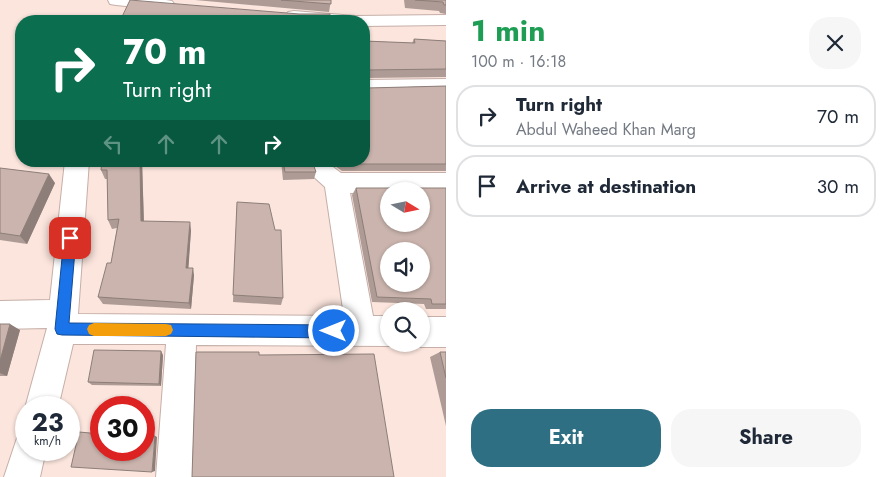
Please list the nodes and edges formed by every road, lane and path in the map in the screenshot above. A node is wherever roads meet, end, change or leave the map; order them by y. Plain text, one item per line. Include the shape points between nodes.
1 (114, 5) edge
2 (182, 6) edge
3 (278, 14) edge
4 (289, 15) edge
5 (446, 20) edge
6 (370, 21) edge
7 (446, 86) edge
8 (370, 87) edge
9 (76, 167) edge
10 (321, 167) edge
11 (336, 183) junction
12 (446, 183) edge
13 (0, 315) edge
14 (62, 322) junction
15 (182, 330) junction
16 (375, 331) edge
17 (430, 332) edge
18 (446, 332) edge
19 (44, 396) edge
20 (26, 461) edge
21 (22, 477) edge
22 (174, 477) edge

1 - 2 street
3 - 4 street
5 - 6 street
7 - 8 street
9 - 14 street
10 - 11 street
11 - 12 street
11 - 16 street
13 - 14 street
14 - 15 street
14 - 19 street
15 - 16 street
15 - 22 street
17 - 18 street
20 - 21 street

